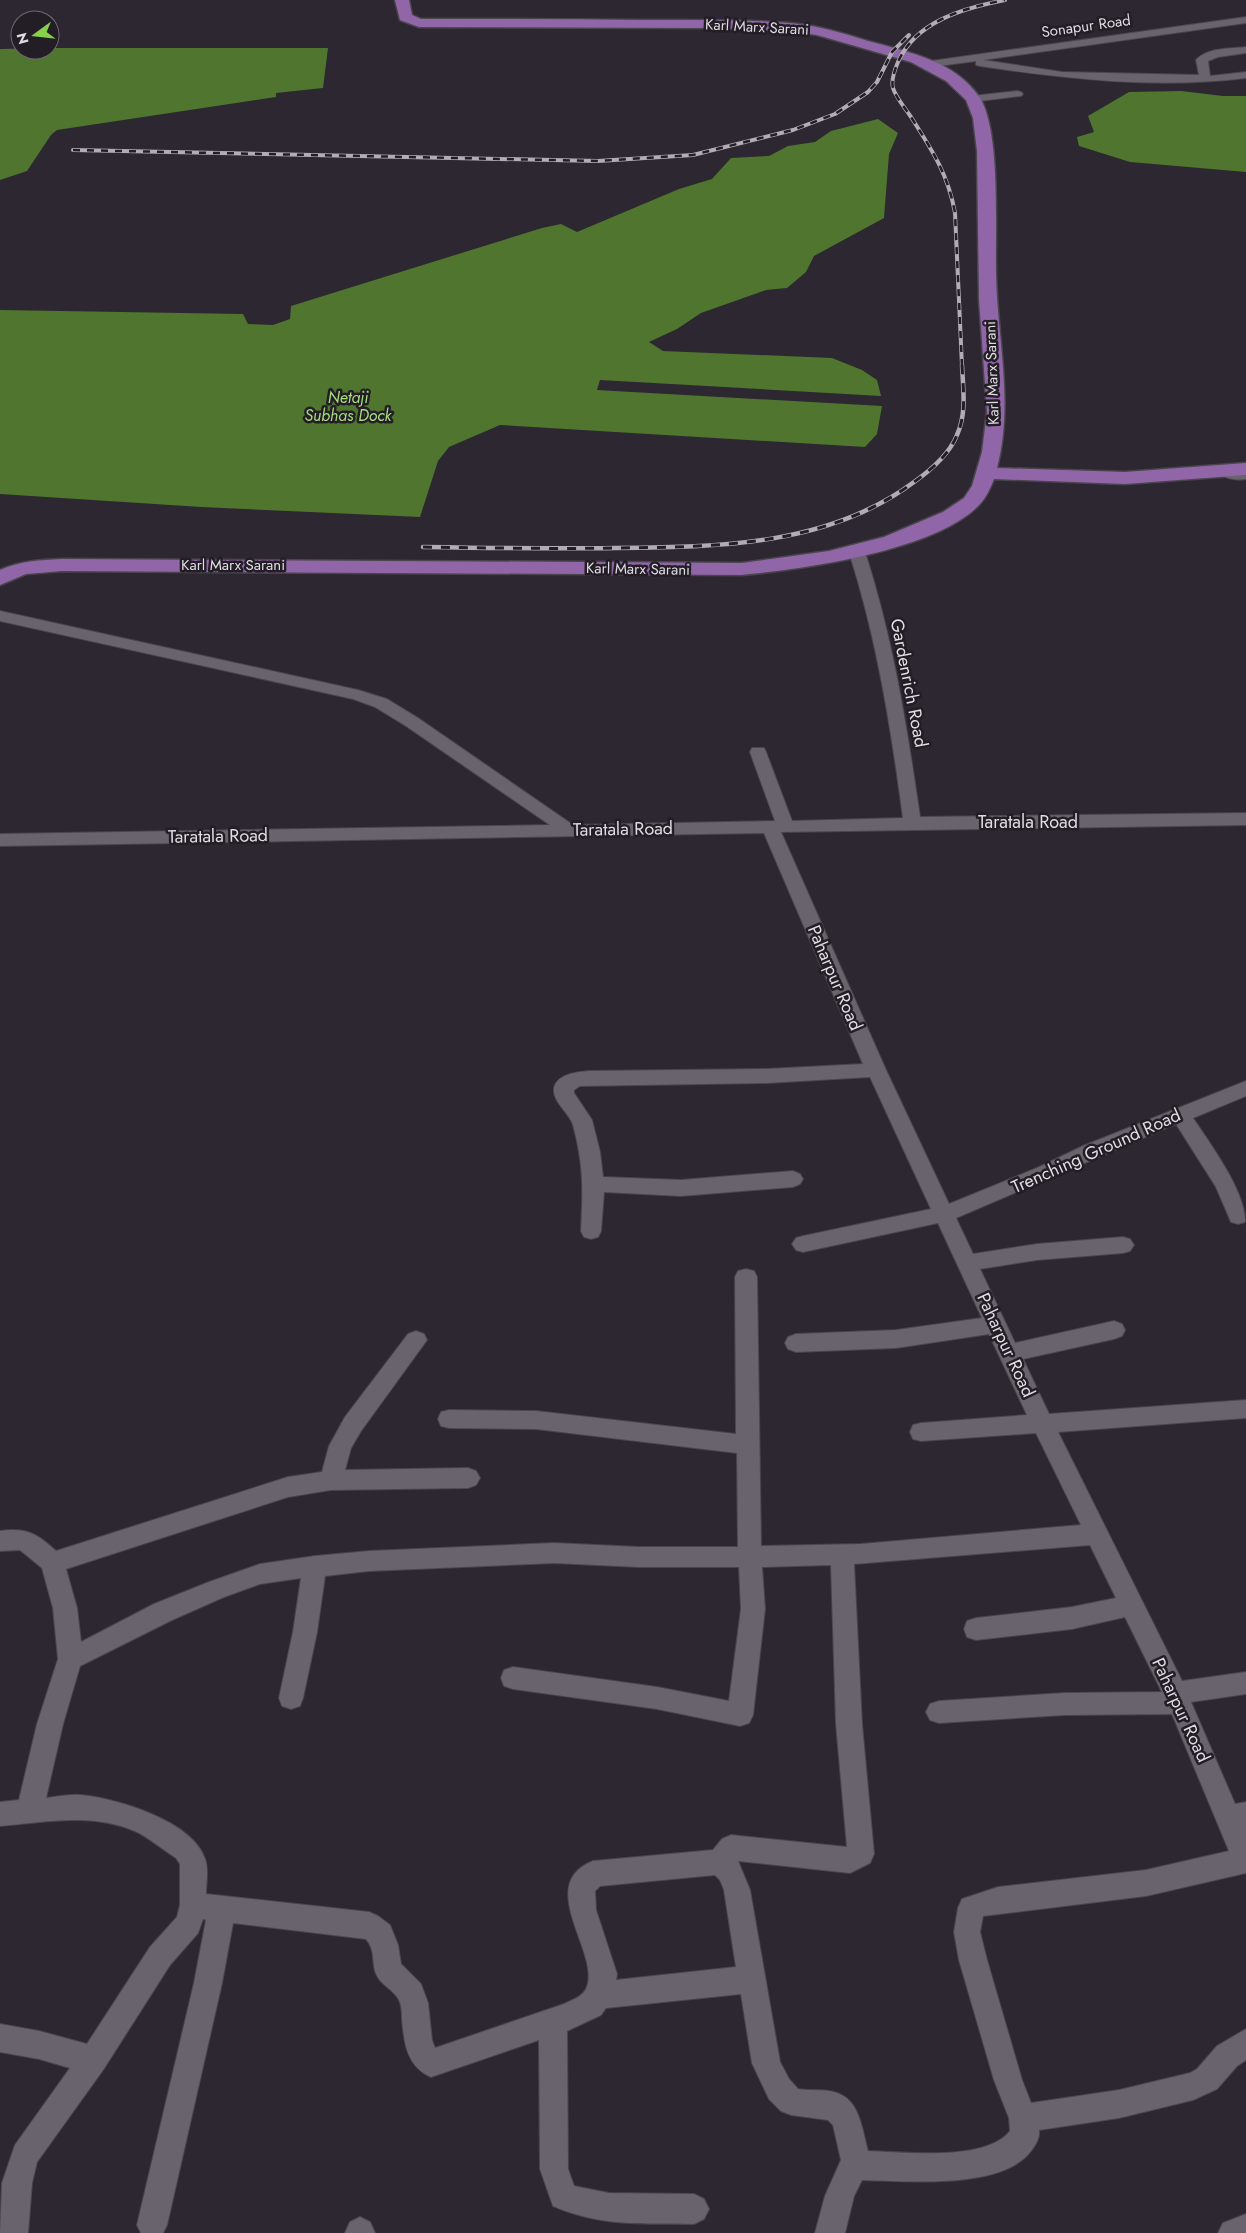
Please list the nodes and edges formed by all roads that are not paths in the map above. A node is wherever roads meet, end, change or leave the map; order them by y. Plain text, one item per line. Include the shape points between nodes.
1 (402, 0) edge
2 (1246, 20) edge
3 (1246, 50) edge
4 (960, 60) junction
5 (931, 64) junction
6 (1246, 75) edge
7 (1205, 79) junction
8 (1017, 94) dead end
9 (972, 100) junction
10 (1246, 462) edge
11 (1222, 467) junction
12 (1246, 469) edge
13 (987, 473) junction
14 (1246, 476) edge
15 (857, 552) junction
16 (0, 579) edge
17 (0, 616) edge
18 (758, 752) dead end
19 (1246, 819) edge
20 (912, 823) junction
21 (778, 827) junction
22 (569, 830) junction
23 (0, 840) edge
24 (876, 1070) junction
25 (1246, 1088) edge
26 (1180, 1114) junction
27 (793, 1179) dead end
28 (594, 1184) junction
29 (945, 1214) junction
30 (1238, 1216) dead end
31 (591, 1231) dead end
32 (803, 1244) dead end
33 (1123, 1245) dead end
34 (968, 1263) junction
35 (746, 1277) dead end
36 (997, 1324) junction
37 (1114, 1330) dead end
38 (416, 1340) dead end
39 (796, 1343) dead end
40 (1010, 1352) junction
41 (1246, 1409) edge
42 (449, 1419) dead end
43 (1042, 1423) junction
44 (921, 1432) dead end
45 (748, 1445) junction
46 (468, 1478) dead end
47 (331, 1480) junction
48 (1096, 1534) junction
49 (0, 1541) edge
50 (842, 1554) junction
51 (751, 1557) junction
52 (52, 1563) junction
53 (315, 1566) junction
54 (1131, 1605) junction
55 (976, 1630) dead end
56 (70, 1659) junction
57 (513, 1678) dead end
58 (1246, 1683) edge
59 (291, 1698) dead end
60 (1177, 1698) junction
61 (939, 1712) dead end
62 (30, 1810) junction
63 (0, 1814) edge
64 (1237, 1816) edge
65 (1246, 1860) edge
66 (720, 1862) junction
67 (193, 1905) junction
68 (222, 1908) junction
69 (752, 1979) junction
70 (599, 1994) junction
71 (553, 2021) junction
72 (0, 2038) edge
73 (1246, 2043) edge
74 (93, 2060) junction
75 (1022, 2118) junction
76 (857, 2165) junction
77 (694, 2209) dead end
78 (152, 2225) dead end
79 (1246, 2229) edge
80 (14, 2233) edge
81 (830, 2233) edge
82 (1232, 2233) edge

1 - 5 main road, Karl Marx Sarani via 405,17 419,23 789,27 818,30 880,46
2 - 4 street, Sonapur Road
3 - 7 street via 1204,58
4 - 5 street, Sonapur Road
4 - 7 street via 1062,75
5 - 9 main road, Karl Marx Sarani via 958,83
6 - 7 street
8 - 9 street
9 - 13 main road, Karl Marx Sarani via 982,124 988,299 994,357 996,418
10 - 11 main road
11 - 12 main road
11 - 13 main road via 1125,478
11 - 14 street via 1238,476
13 - 15 main road, Karl Marx Sarani via 973,501 951,517 886,544
15 - 16 main road, Karl Marx Sarani via 804,563 742,569 62,565 27,567
15 - 20 street, Gardenrich Road via 871,592 881,638
17 - 22 street via 373,700 412,722
18 - 21 street, Paharpur Road via 781,810
19 - 20 street, Taratala Road
20 - 21 street, Taratala Road
21 - 22 street, Taratala Road
21 - 24 street, Paharpur Road
22 - 23 street, Taratala Road
24 - 28 street via 767,1076 575,1079 564,1087 564,1094 582,1120
24 - 29 street, Paharpur Road
25 - 26 street, Trenching Ground Road
26 - 29 street, Trenching Ground Road
26 - 30 street via 1226,1185
27 - 28 street via 681,1188
28 - 31 street
29 - 32 street, Trenching Ground Road
29 - 34 street, Paharpur Road
33 - 34 street via 1037,1252
34 - 36 street, Paharpur Road
35 - 45 street
36 - 39 street via 896,1338
36 - 40 street, Paharpur Road
37 - 40 street
38 - 47 street via 353,1424 340,1446
40 - 43 street, Paharpur Road
41 - 43 street
42 - 45 street via 536,1420
43 - 44 street
43 - 48 street, Paharpur Road
45 - 51 street
46 - 47 street
47 - 52 street via 288,1487
48 - 50 street
48 - 54 street, Paharpur Road
49 - 52 street via 24,1541
50 - 51 street
50 - 66 street via 849,1724 861,1854 850,1860 731,1848
51 - 53 street via 554,1553
51 - 57 street via 753,1609 740,1715 657,1698
52 - 56 street via 65,1608
53 - 56 street via 260,1574 217,1589
53 - 59 street via 306,1632
54 - 55 street via 1072,1618
54 - 60 street, Paharpur Road
56 - 62 street via 50,1724
58 - 60 street
60 - 61 street
60 - 64 street, Paharpur Road
62 - 63 street
62 - 67 street via 79,1807 118,1813 147,1824 185,1848 193,1861
64 - 65 street, Paharpur Road
65 - 75 street via 1146,1883 998,1900 971,1908 967,1932 973,1960
66 - 69 street via 732,1872 737,1890
66 - 70 street via 593,1874 582,1887 583,1910 603,1974
67 - 68 street
67 - 74 street via 189,1924 160,1956
68 - 71 street via 369,1925 381,1932 389,1972 411,1994 419,2050 431,2063
68 - 78 street via 208,1983
69 - 70 street
69 - 76 street via 766,2063 776,2085 788,2100 801,2106 834,2106 845,2117
70 - 71 street via 591,2005
71 - 77 street via 554,2169 563,2196 574,2202 605,2206
72 - 74 street
73 - 75 street via 1227,2056 1207,2079 1193,2086 1119,2104
74 - 80 street via 26,2155 17,2184
75 - 76 street via 1025,2135 1013,2150 988,2159 945,2166
76 - 81 street via 849,2172
79 - 82 street

